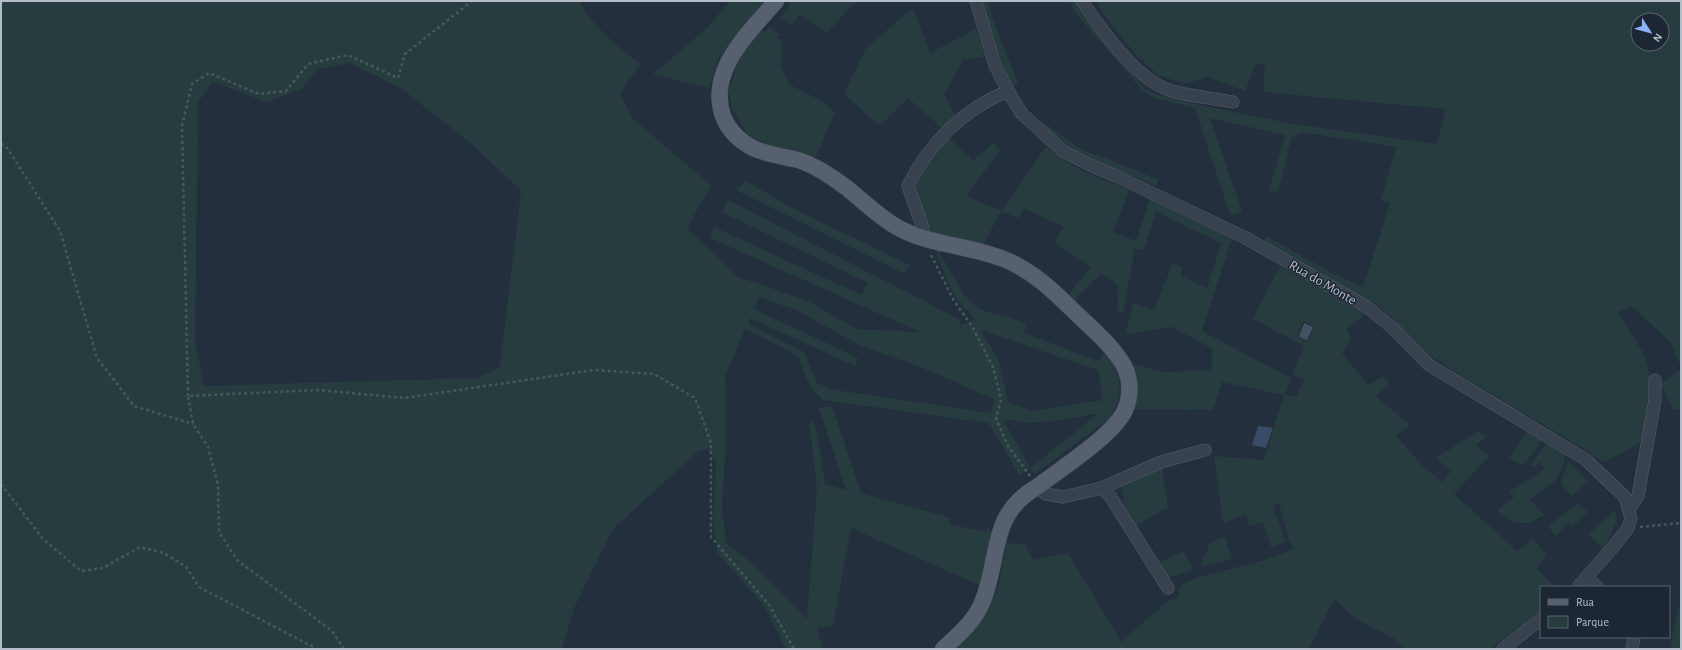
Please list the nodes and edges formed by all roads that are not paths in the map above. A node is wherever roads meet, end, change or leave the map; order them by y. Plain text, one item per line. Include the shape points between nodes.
1 (776, 1) edge
2 (976, 1) edge
3 (1082, 1) edge
4 (1008, 91) junction
5 (1232, 102) dead end
6 (923, 238) junction
7 (1655, 380) dead end
8 (1205, 450) dead end
9 (1037, 486) junction
10 (1102, 488) junction
11 (1629, 509) junction
12 (1587, 578) junction
13 (1579, 586) edge
14 (1596, 586) edge
15 (1168, 588) dead end
16 (1540, 620) edge
17 (1634, 638) edge
18 (943, 649) edge
19 (1503, 649) edge
20 (1632, 649) edge

1 - 6 main road via 736,49 724,68 718,101 728,127 753,148 809,164 822,171 896,227
2 - 4 street, Rua do Monte via 996,65
3 - 5 street via 1101,30 1146,78 1168,90
4 - 6 street via 992,97 963,116 917,166 908,186 923,228
4 - 11 street, Rua do Monte via 1022,114 1063,151 1244,237 1367,307 1393,328 1429,365 1585,459 1625,497
6 - 9 main road via 983,252 1026,270 1044,283 1103,339 1125,367 1129,399 1116,425
7 - 11 street via 1638,496
8 - 10 street via 1161,462
9 - 10 street via 1046,494 1063,497
9 - 18 main road via 1024,494 1010,509 997,542 981,605 967,626
10 - 15 street via 1110,496
11 - 12 street via 1631,518 1628,528
12 - 13 street
12 - 14 street
16 - 19 street
17 - 20 street

